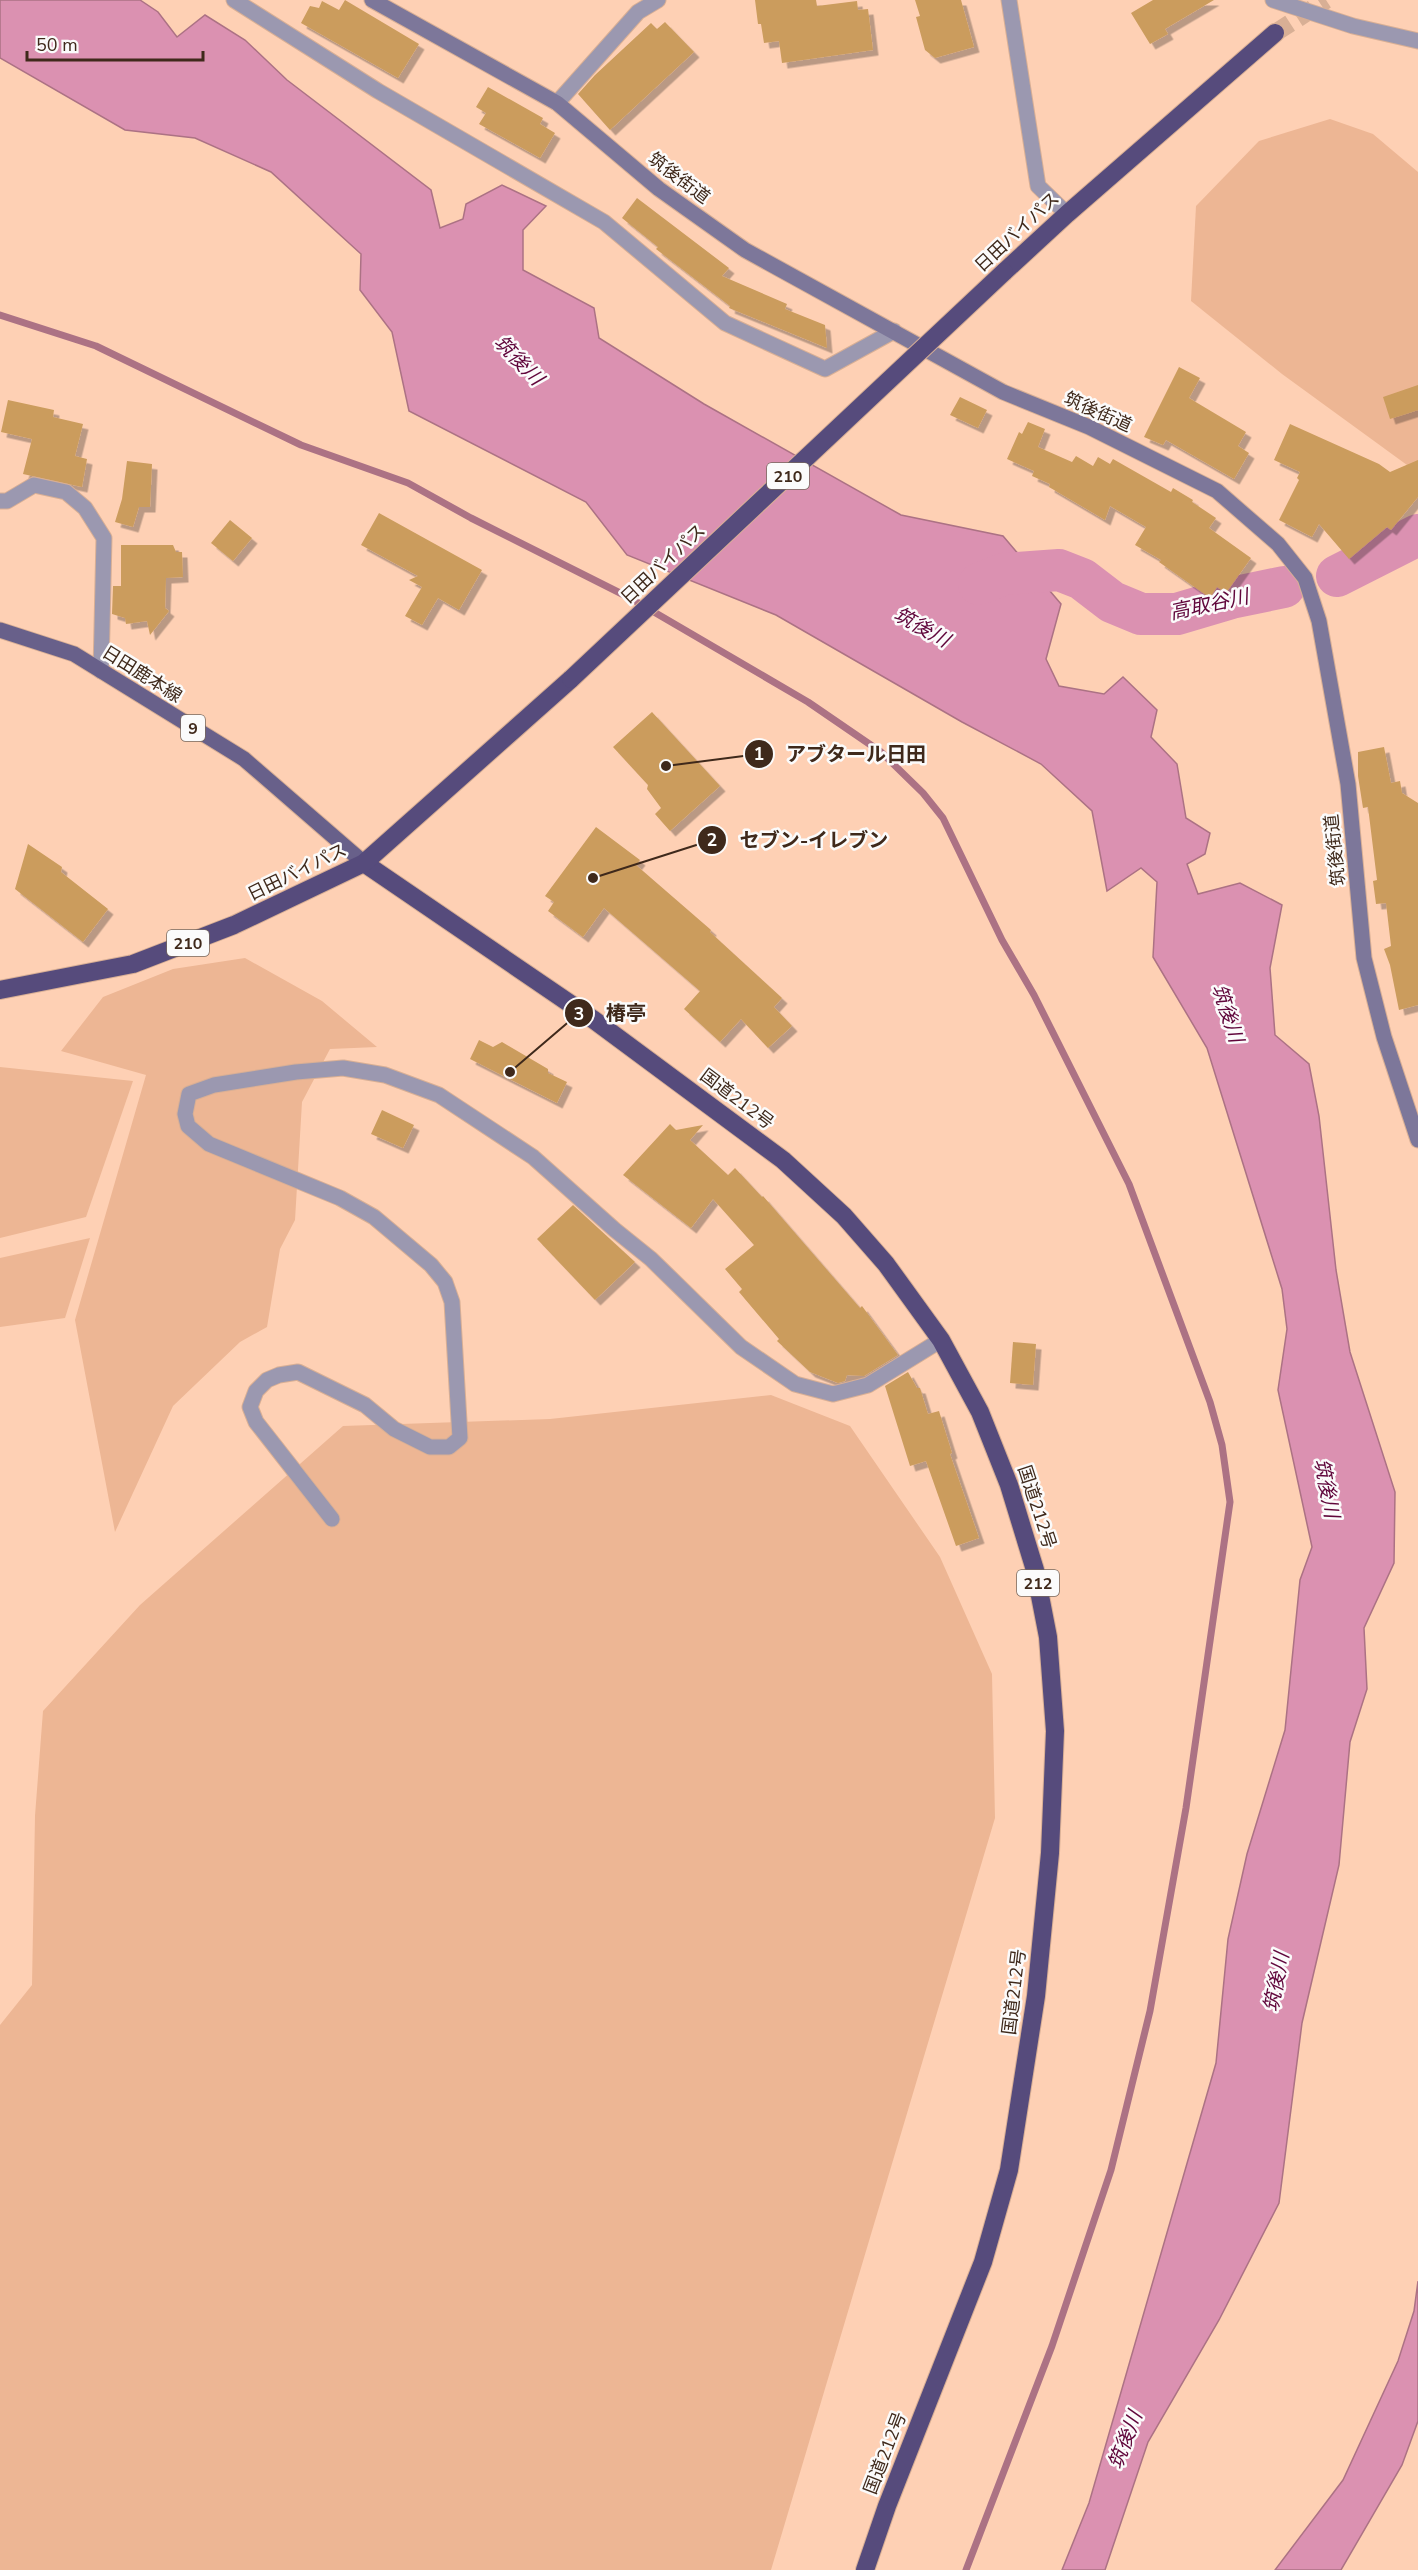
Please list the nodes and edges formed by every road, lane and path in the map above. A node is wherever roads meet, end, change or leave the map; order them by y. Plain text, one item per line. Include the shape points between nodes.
1 (234, 0) edge
2 (372, 0) edge
3 (658, 0) edge
4 (1009, 0) edge
5 (1272, 0) edge
6 (1275, 33) tunnel mouth
7 (1418, 42) edge
8 (557, 103) junction
9 (1067, 214) junction
10 (894, 331) junction
11 (0, 501) edge
12 (0, 630) edge
13 (101, 671) junction
14 (364, 863) junction
15 (0, 990) edge
16 (1418, 1140) edge
17 (941, 1340) junction
18 (332, 1520) dead end
19 (865, 2570) edge

1 - 10 street via 378,91 604,222 725,323 825,369
2 - 8 street, 筑後街道
3 - 8 street via 638,12
4 - 9 street via 1038,186
5 - 7 street
6 - 9 highway, 日田バイパス / 210
8 - 10 street, 筑後街道 via 659,189 745,250
9 - 14 highway, 日田バイパス / 210, bridge via 572,679
10 - 16 street, 筑後街道 via 1003,392 1089,427 1217,491 1278,544 1305,578 1321,632 1348,784 1364,958 1383,1038
11 - 13 street via 34,486 66,492 84,508 104,538
12 - 13 main road, 日田鹿本線 / 9 via 74,654
13 - 14 main road, 日田鹿本線 / 9 via 244,759
14 - 15 highway, 日田バイパス / 210 via 234,925 133,964
14 - 17 highway, 国道212号 / 212 via 594,1020 783,1160 844,1216 886,1264
17 - 18 street via 868,1385 833,1394 795,1384 741,1347 651,1259 533,1157 439,1095 385,1075 343,1068 214,1085 189,1094 185,1114 188,1126 209,1144 340,1198 374,1217 431,1266 445,1282 452,1302 460,1438 449,1447 430,1447 394,1428 365,1405 298,1372 279,1374 256,1391 250,1407 256,1422
17 - 19 highway, 国道212号 / 212 via 980,1412 1009,1485 1035,1570 1048,1637 1055,1731 1050,1853 1036,1996 1009,2170 982,2262

